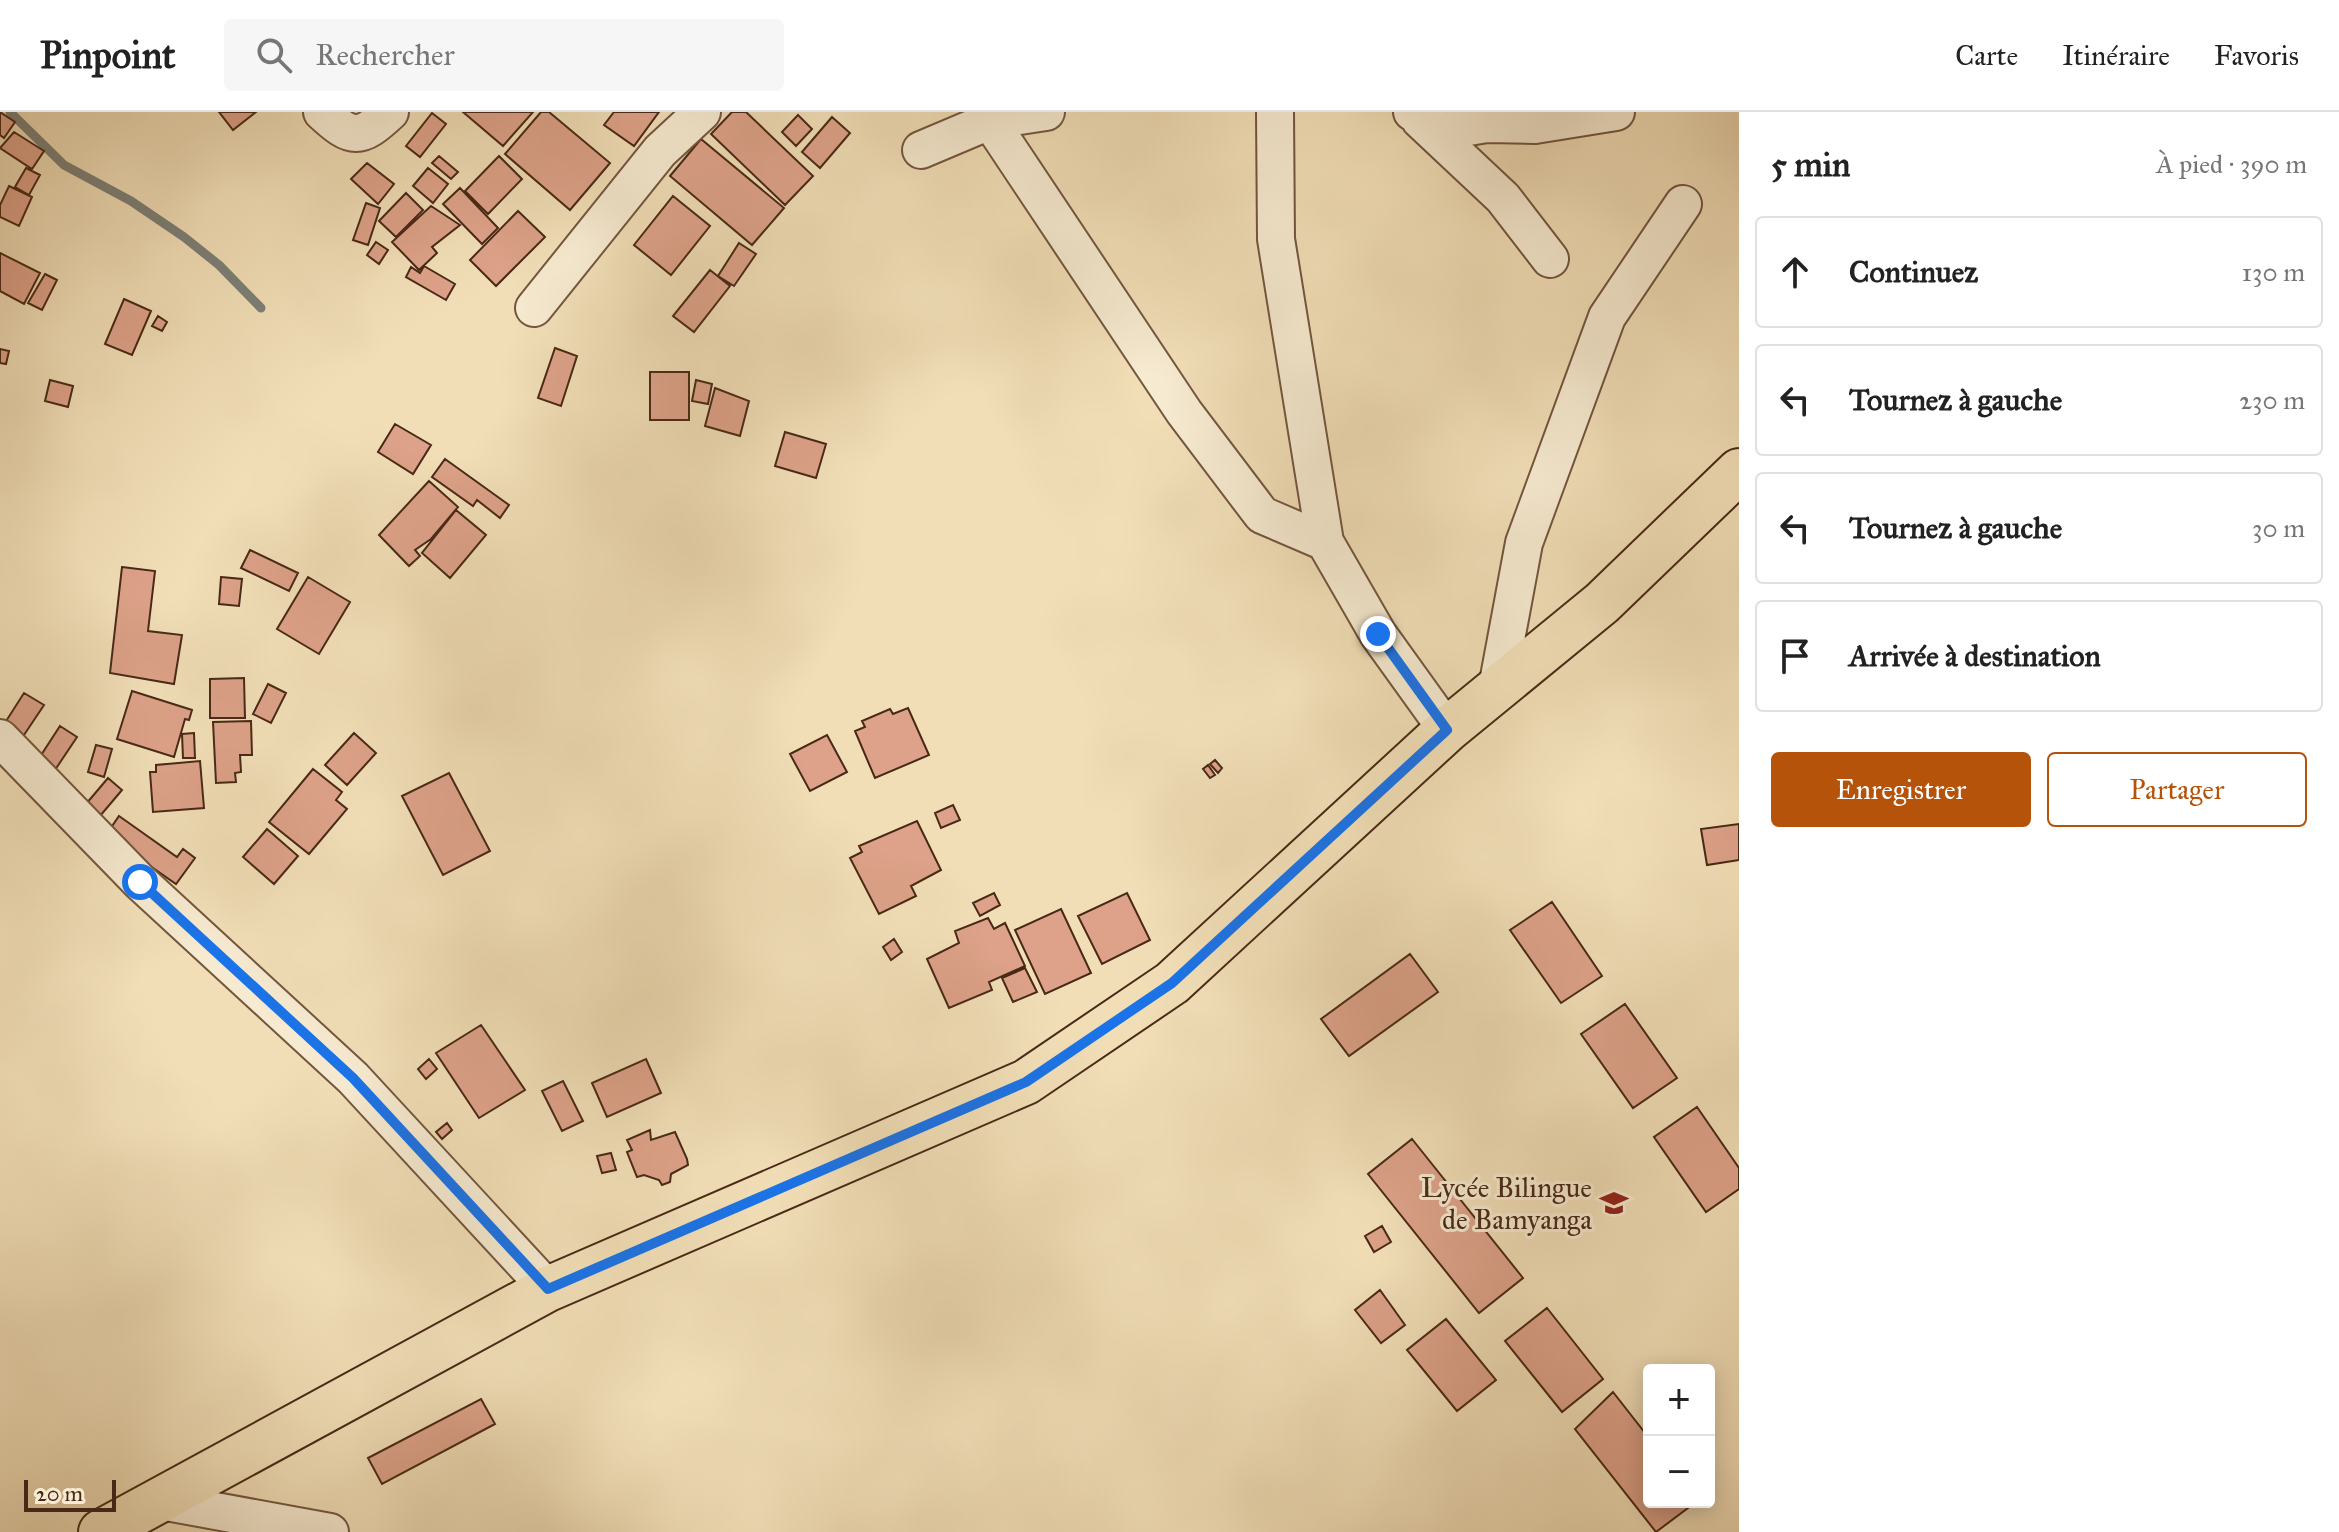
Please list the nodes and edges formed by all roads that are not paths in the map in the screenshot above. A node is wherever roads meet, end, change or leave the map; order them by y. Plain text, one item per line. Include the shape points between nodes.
1 (322, 112) edge
2 (390, 112) edge
3 (702, 112) edge
4 (1046, 112) edge
5 (1275, 112) edge
6 (1412, 112) edge
7 (1616, 112) edge
8 (988, 116) edge
9 (921, 150) dead end
10 (1683, 204) dead end
11 (1550, 259) dead end
12 (534, 308) dead end
13 (1736, 477) edge
14 (1325, 542) junction
15 (1497, 688) junction
16 (1447, 730) junction
17 (0, 738) edge
18 (548, 1289) junction
19 (161, 1501) junction
20 (101, 1532) edge
21 (330, 1532) edge

1 - 2 street via 352,134 368,132
3 - 12 street via 660,151
4 - 8 street
5 - 14 street via 1276,239
6 - 7 street via 1444,131 1487,124 1535,125
6 - 11 street via 1503,198
8 - 9 street
8 - 14 street via 1184,412 1262,515
10 - 15 street via 1607,317 1524,543
13 - 15 main road via 1602,603
14 - 16 street via 1378,634
15 - 16 main road
16 - 18 main road via 1172,983 1026,1082
17 - 18 street via 140,882 353,1078
18 - 19 main road
19 - 20 main road
19 - 21 street

